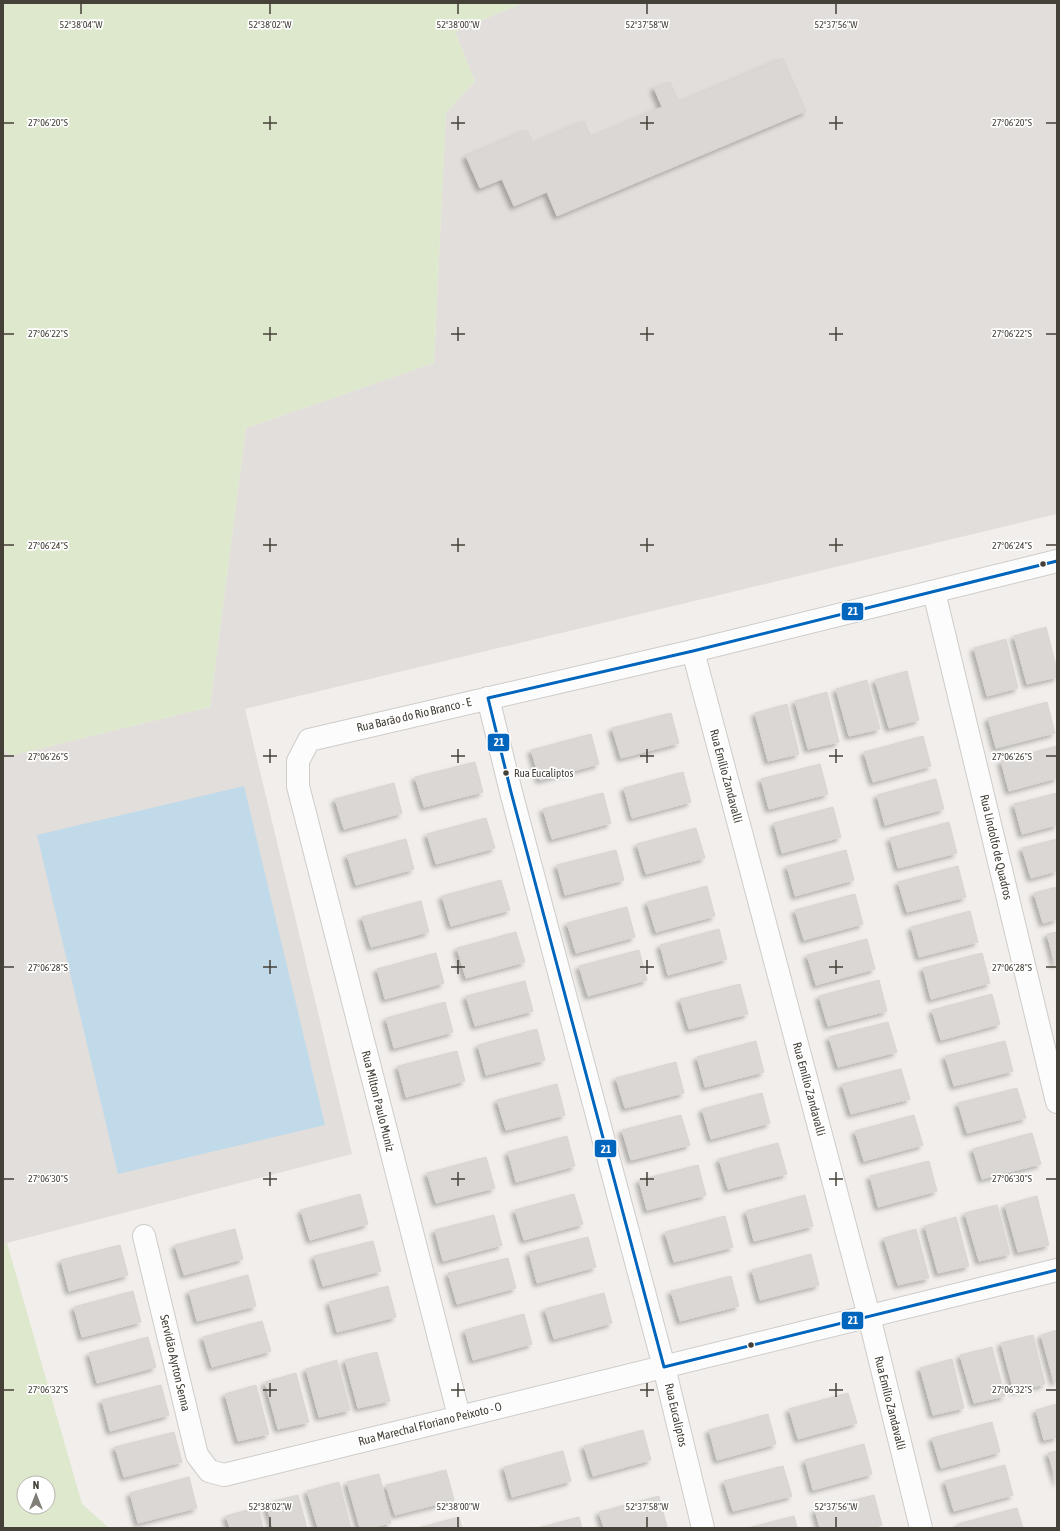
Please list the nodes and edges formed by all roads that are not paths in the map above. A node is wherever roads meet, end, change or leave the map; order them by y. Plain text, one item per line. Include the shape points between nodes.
1 (1057, 561) edge
2 (934, 592) junction
3 (693, 651) junction
4 (488, 698) junction
5 (298, 786) joint
6 (1057, 1102) edge
7 (144, 1236) dead end
8 (1057, 1270) edge
9 (869, 1316) junction
10 (664, 1366) junction
11 (459, 1416) junction
12 (224, 1475) joint
13 (703, 1528) edge
14 (921, 1528) edge

1 - 2 street, Rua Barão do Rio Branco - E
2 - 3 street, Rua Barão do Rio Branco - E
2 - 6 street, Rua Lindolfo de Quadros
3 - 4 street, Rua Barão do Rio Branco - E
3 - 9 street, Rua Emílio Zandavalli
4 - 5 street, Rua Barão do Rio Branco - E via 309,740 298,761
4 - 10 street, Rua Eucaliptos
5 - 11 street, Rua Milton Paulo Muniz
7 - 12 street, Servidão Ayrton Senna via 197,1455 209,1471
8 - 9 street, Rua Marechal Floriano Peixoto - O
9 - 10 street, Rua Marechal Floriano Peixoto - O
9 - 14 street, Rua Emílio Zandavalli
10 - 11 street, Rua Marechal Floriano Peixoto - O
10 - 13 street, Rua Eucaliptos
11 - 12 street, Rua Marechal Floriano Peixoto - O

